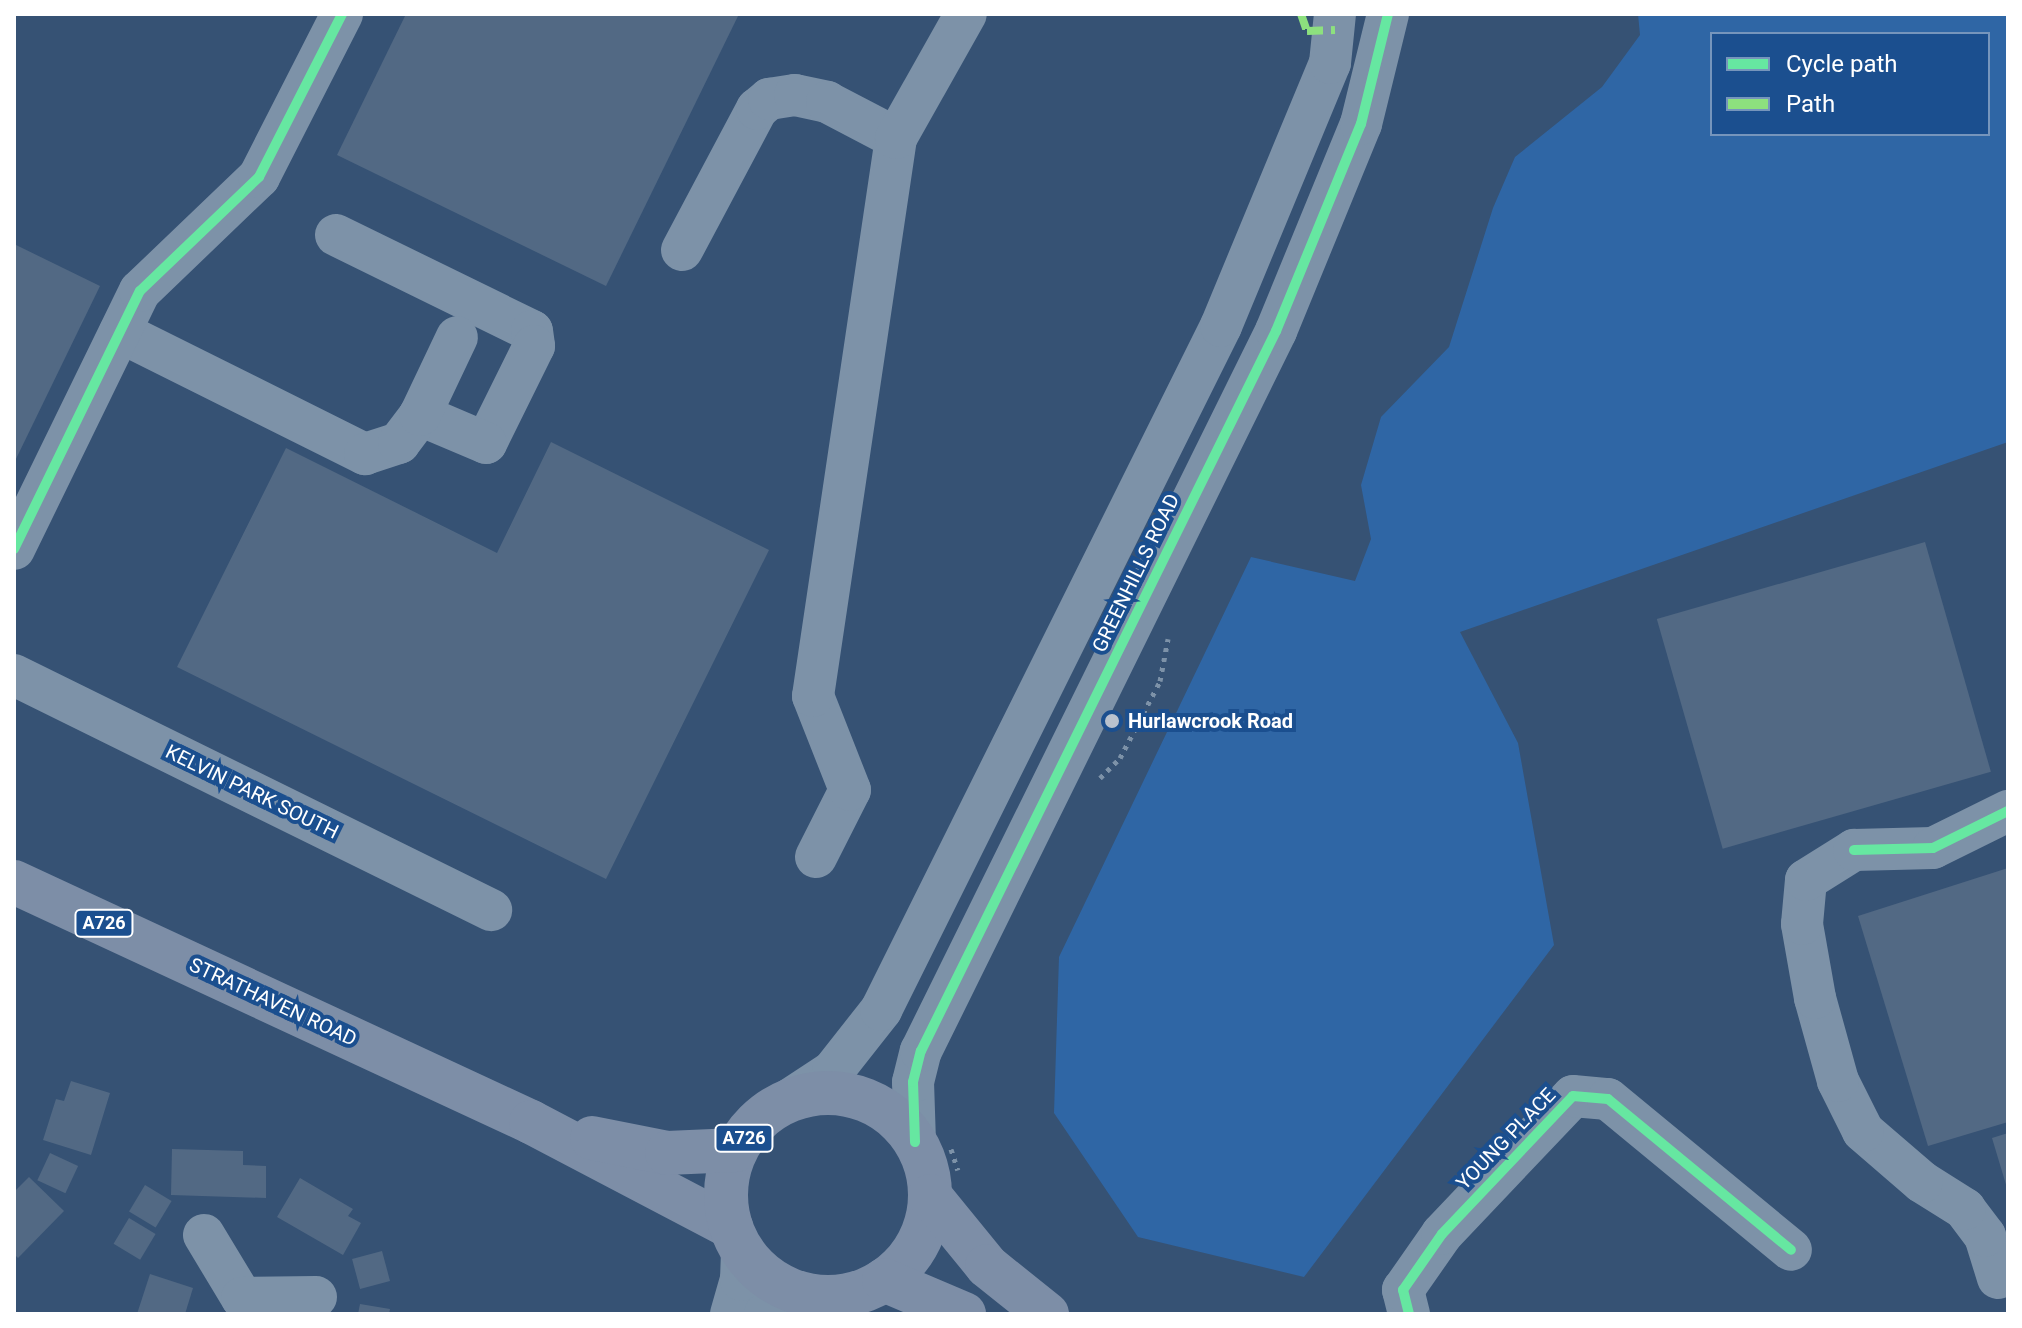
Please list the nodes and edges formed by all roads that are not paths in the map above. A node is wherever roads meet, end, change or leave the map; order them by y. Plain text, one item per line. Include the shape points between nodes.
1 (342, 14) edge
2 (966, 14) edge
3 (1335, 14) edge
4 (1388, 14) edge
5 (896, 138) junction
6 (336, 235) dead end
7 (682, 250) dead end
8 (120, 332) junction
9 (457, 337) dead end
10 (420, 415) junction
11 (14, 549) edge
12 (14, 675) edge
13 (2008, 811) edge
14 (816, 857) dead end
15 (14, 882) edge
16 (491, 910) dead end
17 (786, 1102) junction
18 (531, 1122) junction
19 (931, 1139) junction
20 (736, 1150) junction
21 (945, 1188) junction
22 (204, 1235) dead end
23 (737, 1239) junction
24 (1791, 1250) dead end
25 (1998, 1278) dead end
26 (884, 1280) junction
27 (812, 1296) junction
28 (316, 1297) dead end
29 (240, 1306) edge
30 (731, 1314) edge
31 (765, 1314) edge
32 (964, 1314) edge
33 (1047, 1314) edge
34 (1409, 1314) edge

1 - 8 street via 259,177 140,291
2 - 5 street
3 - 17 street, GREENHILLS ROAD via 1330,63 1221,326 881,1010 833,1071
4 - 19 street, GREENHILLS ROAD via 1361,124 1276,331 921,1051 913,1082
5 - 7 street via 827,102 795,95 769,99 757,109
5 - 14 street via 813,696 850,790
6 - 10 street via 532,331 534,346 486,443
8 - 10 street via 365,454 399,443
8 - 11 street
9 - 10 street
12 - 16 street, KELVIN PARK SOUTH
13 - 25 street via 1933,848 1854,850 1806,880 1802,924 1838,1081 1863,1131 1922,1182 1965,1209 1985,1236
15 - 18 main road, STRATHAVEN ROAD / A726
17 - 19 main road, A726 via 821,1093 858,1097
17 - 20 main road, A726 via 749,1130
18 - 20 main road, STRATHAVEN ROAD / A726 via 667,1153
18 - 23 main road, STRATHAVEN ROAD / A726
19 - 21 main road, A726 via 927,1168
20 - 23 main road, A726 via 726,1188
21 - 26 main road, A726 via 912,1252
21 - 33 main road, A726 via 987,1266
22 - 29 street
23 - 27 main road, A726 via 761,1272
23 - 30 street via 741,1280
24 - 34 street, YOUNG PLACE via 1608,1099 1573,1096 1442,1234 1403,1290
26 - 27 main road, A726 via 850,1295
26 - 32 main road
27 - 31 street
28 - 29 street

